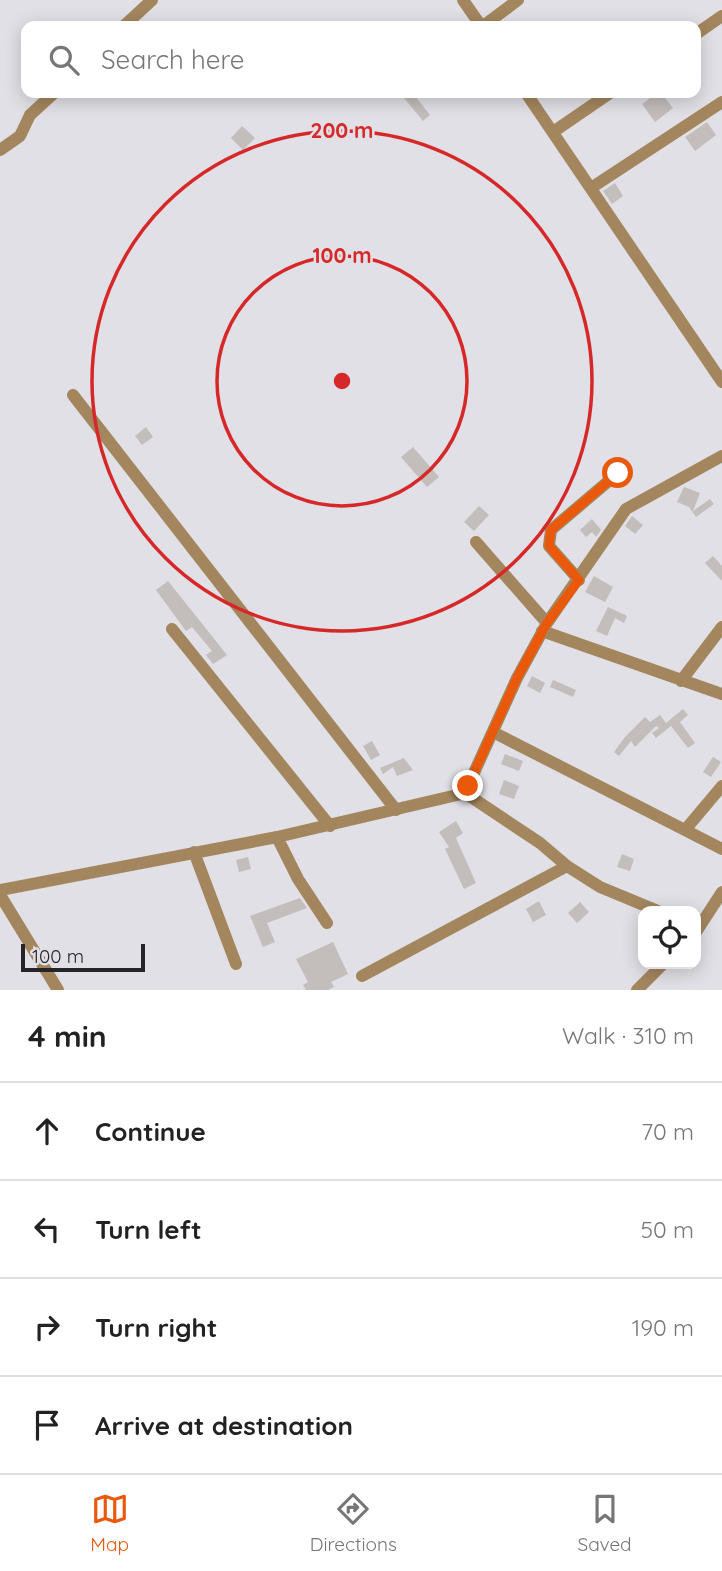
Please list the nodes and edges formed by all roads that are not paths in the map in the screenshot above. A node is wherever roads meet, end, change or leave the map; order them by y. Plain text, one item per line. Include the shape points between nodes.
1 (152, 0) edge
2 (463, 0) edge
3 (518, 0) edge
4 (722, 16) edge
5 (129, 21) edge
6 (478, 21) edge
7 (489, 21) edge
8 (701, 31) edge
9 (49, 98) edge
10 (529, 98) edge
11 (603, 98) edge
12 (722, 102) edge
13 (553, 132) junction
14 (0, 150) edge
15 (591, 188) junction
16 (722, 382) edge
17 (73, 395) dead end
18 (722, 456) edge
19 (618, 473) dead end
20 (476, 542) dead end
21 (579, 580) junction
22 (544, 627) junction
23 (722, 627) edge
24 (172, 629) dead end
25 (681, 681) junction
26 (722, 694) edge
27 (493, 732) junction
28 (722, 786) edge
29 (462, 791) junction
30 (396, 810) junction
31 (330, 826) junction
32 (685, 830) junction
33 (277, 837) junction
34 (722, 849) edge
35 (194, 852) junction
36 (567, 866) junction
37 (0, 890) edge
38 (722, 892) edge
39 (0, 895) edge
40 (645, 906) edge
41 (327, 923) dead end
42 (701, 923) edge
43 (236, 964) dead end
44 (658, 969) edge
45 (362, 976) dead end
46 (58, 990) edge
47 (637, 990) edge

1 - 5 street
2 - 6 street
3 - 7 street
4 - 8 street
9 - 14 street via 30,115 20,136
10 - 13 street
11 - 13 street
12 - 15 street
13 - 15 street
15 - 16 street
17 - 30 street
18 - 21 street via 626,509
19 - 21 street via 551,530 549,546
20 - 22 street
21 - 22 street
22 - 25 street
22 - 27 street
23 - 25 street
24 - 31 street
25 - 26 street
27 - 29 street
27 - 32 street
28 - 32 street
29 - 30 street
29 - 36 street
30 - 31 street
31 - 33 street
32 - 34 street
33 - 35 street
33 - 41 street
35 - 37 street
35 - 43 street
36 - 40 street via 600,887
36 - 45 street
38 - 42 street
39 - 46 street
44 - 47 street

